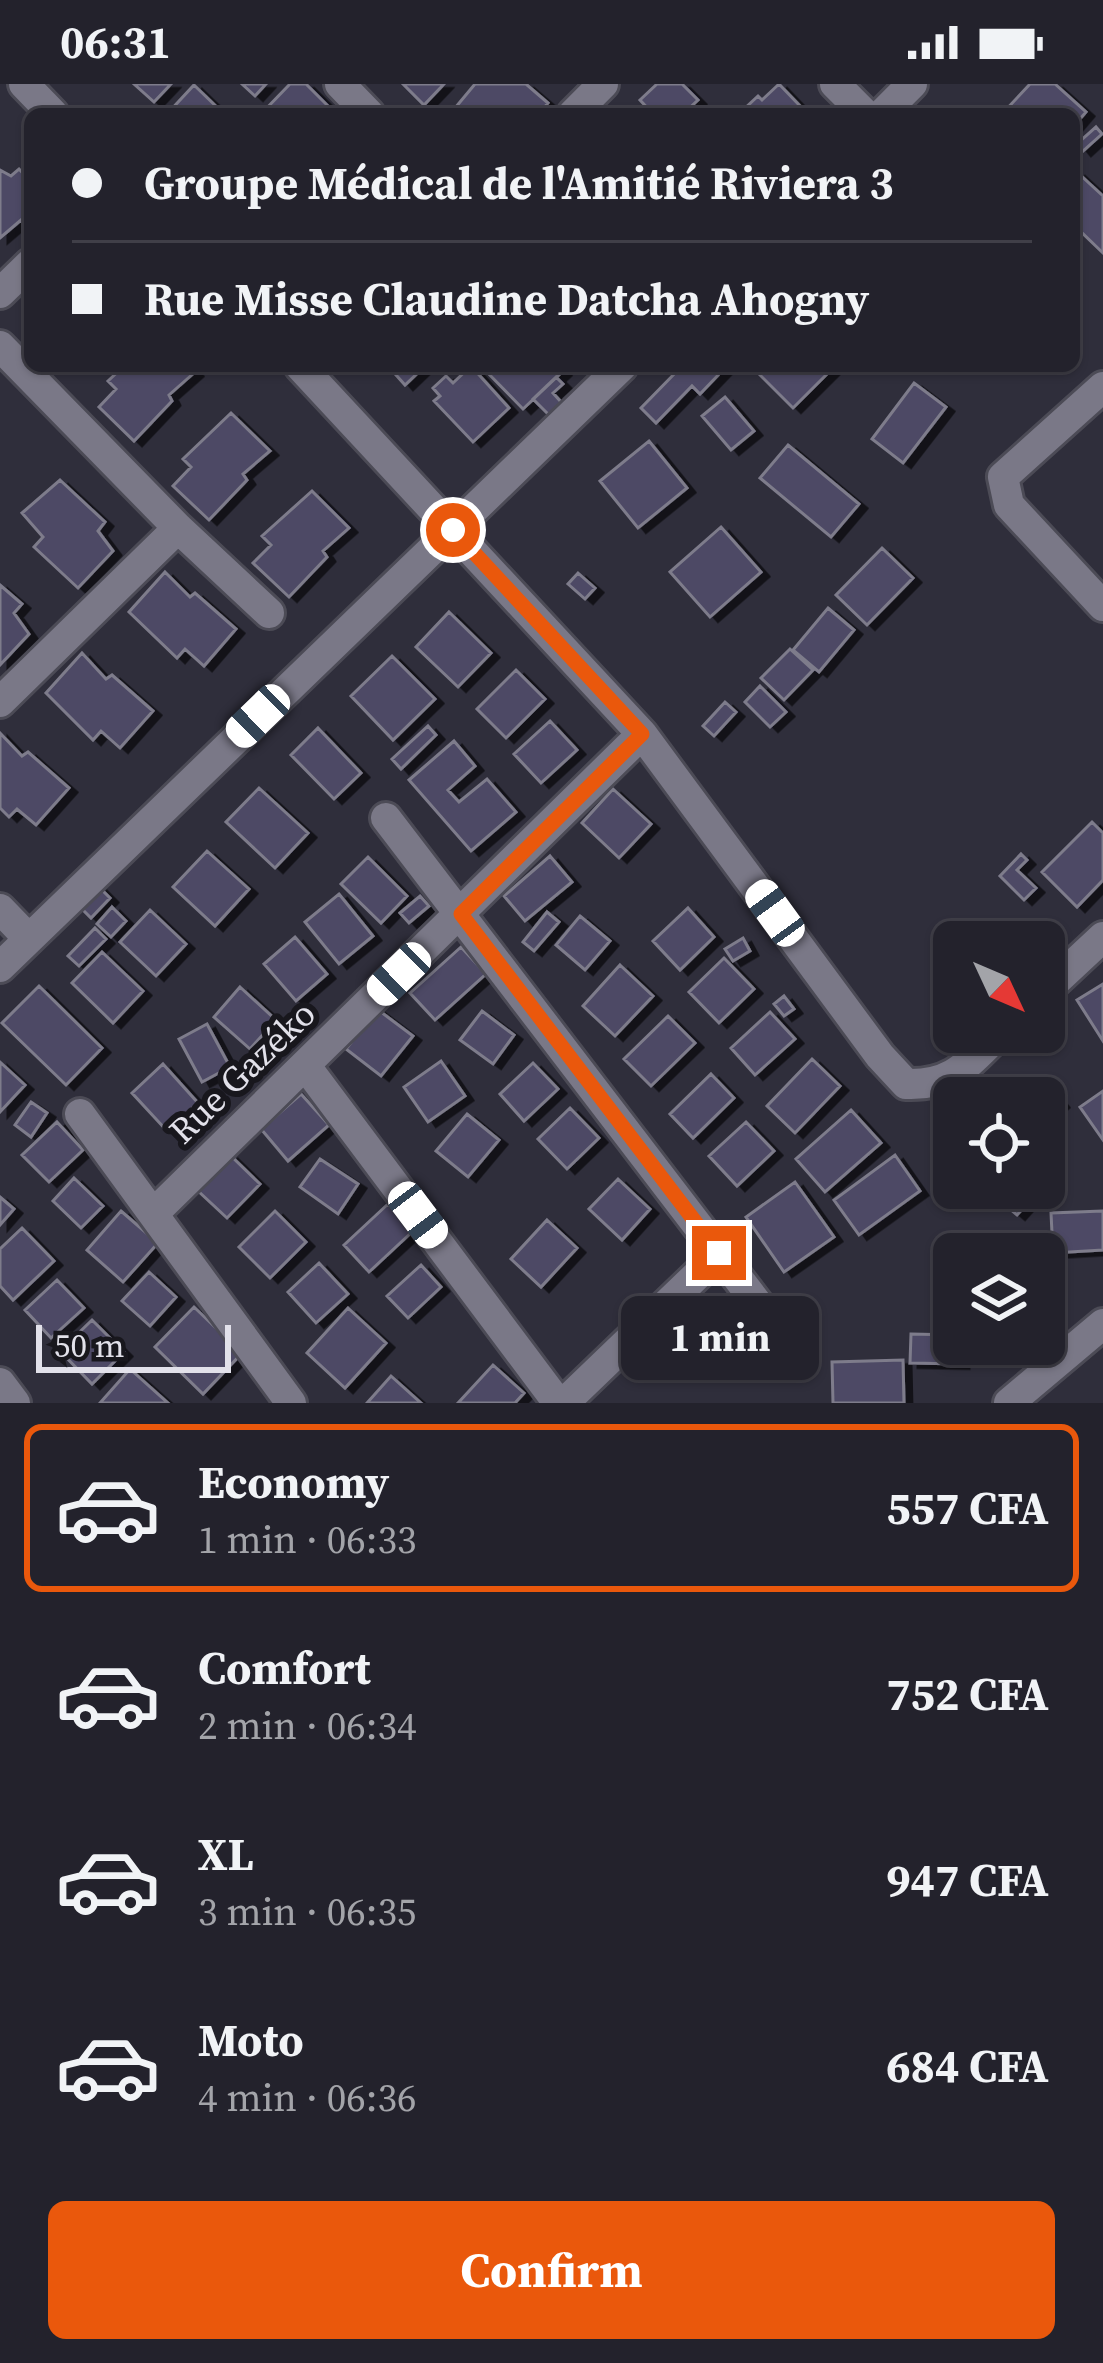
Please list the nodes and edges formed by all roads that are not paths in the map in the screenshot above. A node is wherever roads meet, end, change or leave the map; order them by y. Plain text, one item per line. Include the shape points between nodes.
1 (24, 84) edge
2 (340, 84) edge
3 (603, 84) edge
4 (912, 84) edge
5 (860, 104) edge
6 (47, 108) edge
7 (363, 108) edge
8 (579, 108) edge
9 (24, 270) edge
10 (0, 293) edge
11 (0, 346) edge
12 (24, 371) edge
13 (25, 372) edge
14 (309, 372) edge
15 (616, 372) edge
16 (1103, 387) edge
17 (178, 528) junction
18 (453, 530) junction
19 (1103, 606) edge
20 (269, 613) dead end
21 (0, 702) edge
22 (642, 734) junction
23 (386, 818) dead end
24 (0, 909) edge
25 (461, 914) junction
26 (1103, 937) edge
27 (28, 938) junction
28 (0, 967) edge
29 (1065, 972) edge
30 (979, 1053) edge
31 (305, 1065) junction
32 (80, 1114) dead end
33 (153, 1214) junction
34 (719, 1253) junction
35 (773, 1324) dead end
36 (1103, 1324) edge
37 (0, 1383) edge
38 (280, 1399) edge
39 (15, 1403) edge
40 (561, 1403) edge
41 (1009, 1403) edge

1 - 6 street
2 - 7 street
3 - 8 street
4 - 5 street
9 - 10 street
11 - 12 street
13 - 17 street
14 - 18 street
15 - 18 street
16 - 19 street via 1003,477 1010,505
17 - 20 street
17 - 21 street
18 - 22 street
18 - 27 street
22 - 25 street, Rue Gazéko
22 - 30 street via 906,1084 952,1078
23 - 25 street
24 - 27 street
25 - 31 street, Rue Gazéko
25 - 34 street
26 - 29 street
27 - 28 street
31 - 33 street, Rue Gazéko
31 - 40 street
32 - 33 street
33 - 38 street
34 - 35 street
34 - 40 street
36 - 41 street
37 - 39 street

